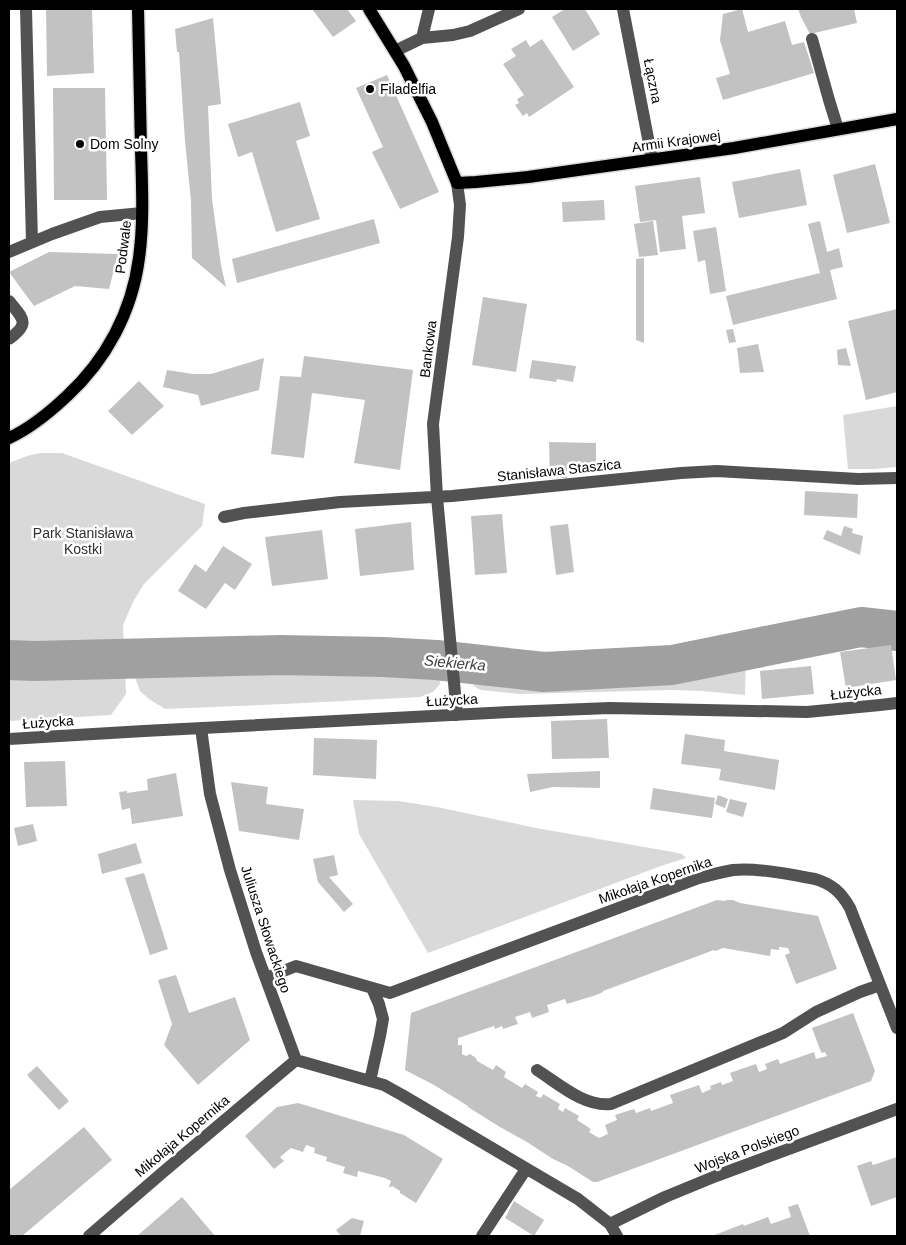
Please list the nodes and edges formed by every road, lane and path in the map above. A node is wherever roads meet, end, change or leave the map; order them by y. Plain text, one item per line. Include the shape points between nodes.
1 (26, 9) edge
2 (138, 9) edge
3 (369, 9) edge
4 (429, 9) edge
5 (519, 9) edge
6 (623, 9) edge
7 (422, 38) junction
8 (812, 39) dead end
9 (395, 52) junction
10 (897, 119) edge
11 (838, 129) junction
12 (652, 160) junction
13 (457, 183) junction
14 (142, 213) junction
15 (32, 242) junction
16 (9, 252) edge
17 (9, 301) edge
18 (9, 339) edge
19 (9, 438) edge
20 (897, 478) edge
21 (437, 497) junction
22 (224, 517) dead end
23 (897, 703) edge
24 (457, 715) junction
25 (201, 728) junction
26 (9, 739) edge
27 (266, 978) junction
28 (880, 984) junction
29 (372, 988) junction
30 (897, 1028) edge
31 (296, 1060) junction
32 (537, 1070) dead end
33 (370, 1081) junction
34 (897, 1109) edge
35 (526, 1169) junction
36 (610, 1224) junction
37 (89, 1236) edge
38 (482, 1236) edge
39 (617, 1236) edge

1 - 15 street
2 - 14 main road, Podwale
3 - 9 main road, Bankowa
4 - 7 street
5 - 7 street via 465,32
6 - 12 street, Łączna
7 - 9 street
8 - 11 street
9 - 13 main road, Bankowa via 432,122
10 - 11 main road, Armii Krajowej
11 - 12 main road, Armii Krajowej
12 - 13 main road, Armii Krajowej
13 - 21 street, Bankowa via 460,204 458,237 433,424
14 - 15 street via 100,217
14 - 19 main road, Podwale via 139,259 132,291 111,341 93,369 69,394 51,411
15 - 16 street
17 - 18 street via 23,324
20 - 21 street, Stanisława Staszica via 858,479 717,471
21 - 22 street, Stanisława Staszica via 340,502
21 - 24 street, Bankowa
23 - 24 street, Łużycka via 807,712 610,708
24 - 25 street, Łużycka
25 - 26 street, Łużycka
25 - 27 street, Juliusza Słowackiego via 210,794 238,896
27 - 29 street, Mikołaja Kopernika via 296,966
27 - 31 street, Juliusza Słowackiego
28 - 29 street, Mikołaja Kopernika via 850,908 839,891 815,878 743,870 699,878 390,993
28 - 30 street, Mikołaja Kopernika
28 - 32 street via 816,1012 783,1033 611,1104 584,1099
29 - 33 street via 383,1019
31 - 33 street
31 - 37 street, Mikołaja Kopernika
33 - 35 street via 402,1095
34 - 36 street, Wojska Polskiego via 699,1183
35 - 36 street via 578,1200
35 - 38 street
36 - 39 street

